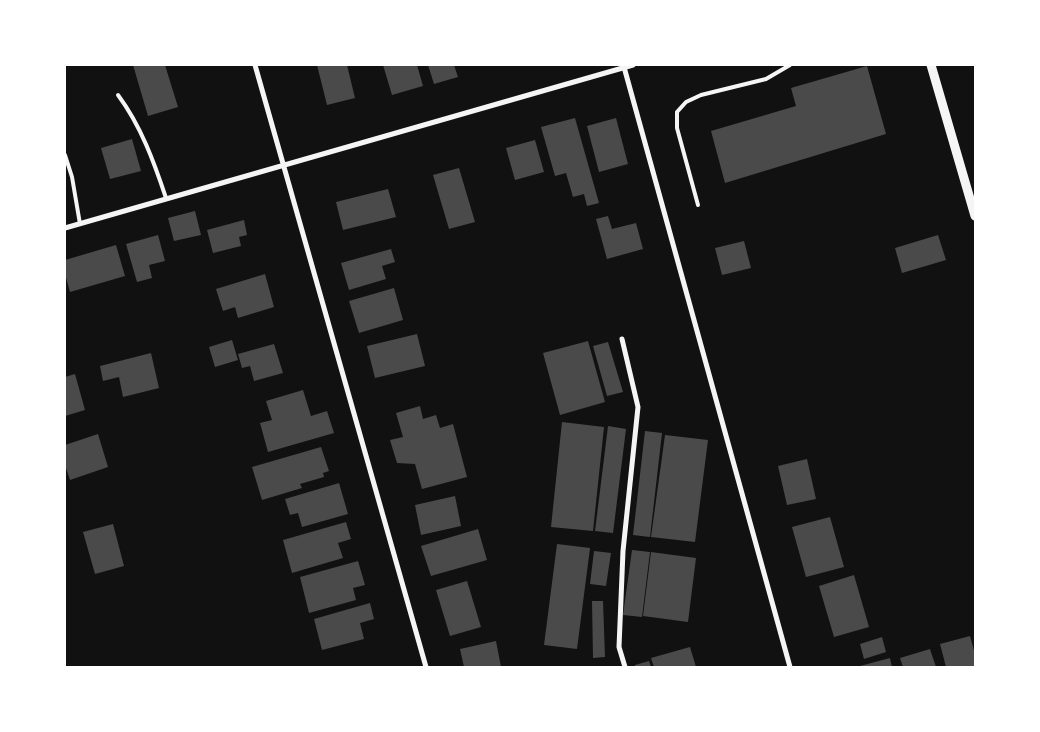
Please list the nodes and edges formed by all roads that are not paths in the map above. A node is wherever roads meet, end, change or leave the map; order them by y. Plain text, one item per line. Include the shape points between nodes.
1 (255, 65) edge
2 (633, 65) edge
3 (776, 65) edge
4 (790, 65) edge
5 (931, 65) edge
6 (624, 68) junction
7 (778, 72) junction
8 (118, 95) dead end
9 (65, 155) edge
10 (284, 164) junction
11 (166, 198) junction
12 (698, 205) dead end
13 (975, 216) edge
14 (80, 224) junction
15 (65, 228) edge
16 (622, 340) dead end
17 (426, 667) edge
18 (625, 667) edge
19 (790, 667) edge

1 - 10 street
2 - 6 street
3 - 7 lane
4 - 7 lane
5 - 13 street
6 - 10 street
6 - 19 street
7 - 12 lane via 751,84 686,102 678,112 677,128
8 - 11 lane via 142,133
9 - 14 lane
10 - 11 street
10 - 17 street
11 - 14 street
14 - 15 street
16 - 18 street via 638,407 623,551 620,647

